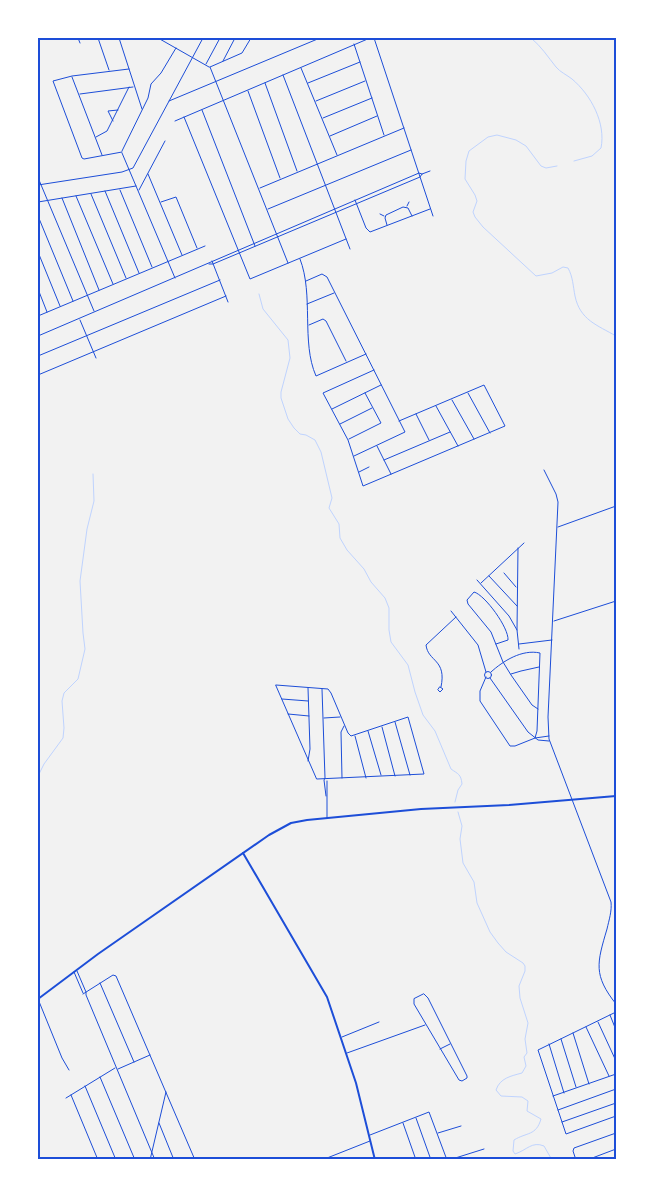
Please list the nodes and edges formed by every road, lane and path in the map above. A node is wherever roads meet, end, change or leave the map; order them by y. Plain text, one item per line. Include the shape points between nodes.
1 (60, 38) edge
2 (63, 38) edge
3 (78, 38) edge
4 (98, 38) edge
5 (119, 38) edge
6 (158, 38) edge
7 (203, 38) edge
8 (220, 38) edge
9 (235, 38) edge
10 (251, 38) edge
11 (320, 38) edge
12 (370, 38) edge
13 (374, 38) edge
14 (80, 43) dead end
15 (354, 44) junction
16 (176, 48) junction
17 (192, 57) junction
18 (222, 62) junction
19 (360, 62) junction
20 (205, 65) junction
21 (210, 67) junction
22 (301, 67) junction
23 (129, 69) junction
24 (109, 71) junction
25 (283, 75) junction
26 (72, 76) junction
27 (216, 81) junction
28 (366, 81) junction
29 (265, 82) junction
30 (308, 84) junction
31 (134, 86) junction
32 (129, 87) junction
33 (248, 90) junction
34 (79, 94) junction
35 (372, 98) junction
36 (224, 100) junction
37 (169, 101) junction
38 (315, 102) junction
39 (104, 109) dead end
40 (142, 109) junction
41 (118, 110) junction
42 (202, 110) junction
43 (108, 111) junction
44 (378, 116) junction
45 (184, 117) junction
46 (322, 119) junction
47 (113, 121) junction
48 (175, 121) dead end
49 (404, 128) junction
50 (330, 136) junction
51 (385, 136) junction
52 (96, 138) junction
53 (166, 141) dead end
54 (412, 150) junction
55 (122, 152) junction
56 (102, 156) junction
57 (337, 156) junction
58 (317, 164) junction
59 (130, 170) junction
60 (430, 171) dead end
61 (298, 172) junction
62 (419, 173) junction
63 (148, 174) junction
64 (422, 174) junction
65 (420, 177) junction
66 (280, 179) junction
67 (40, 180) dead end
68 (38, 185) edge
69 (42, 185) junction
70 (326, 185) junction
71 (137, 186) junction
72 (259, 188) junction
73 (384, 188) junction
74 (120, 189) junction
75 (105, 191) junction
76 (139, 191) junction
77 (385, 192) junction
78 (91, 193) junction
79 (76, 196) junction
80 (62, 198) junction
81 (48, 200) junction
82 (354, 200) junction
83 (38, 202) edge
84 (160, 202) junction
85 (409, 202) dead end
86 (356, 204) junction
87 (407, 207) junction
88 (267, 209) junction
89 (335, 209) junction
90 (431, 209) junction
91 (336, 212) junction
92 (380, 214) dead end
93 (38, 216) edge
94 (412, 216) junction
95 (433, 216) dead end
96 (385, 217) junction
97 (306, 221) junction
98 (307, 225) junction
99 (388, 226) junction
100 (277, 233) junction
101 (278, 237) junction
102 (346, 239) junction
103 (254, 243) junction
104 (205, 246) dead end
105 (255, 246) junction
106 (197, 249) junction
107 (237, 250) junction
108 (350, 250) dead end
109 (38, 252) edge
110 (239, 254) junction
111 (182, 255) junction
112 (300, 258) junction
113 (212, 260) junction
114 (169, 261) junction
115 (288, 263) junction
116 (208, 264) junction
117 (213, 264) junction
118 (153, 268) junction
119 (140, 273) junction
120 (176, 278) junction
121 (127, 279) junction
122 (220, 280) junction
123 (306, 281) junction
124 (113, 284) junction
125 (38, 289) edge
126 (100, 290) junction
127 (334, 292) junction
128 (88, 295) junction
129 (226, 296) junction
130 (74, 301) junction
131 (228, 302) dead end
132 (307, 304) junction
133 (61, 307) junction
134 (47, 312) junction
135 (94, 312) junction
136 (38, 316) edge
137 (79, 319) junction
138 (309, 326) junction
139 (38, 336) edge
140 (86, 336) junction
141 (93, 352) junction
142 (366, 354) junction
143 (38, 356) edge
144 (96, 358) dead end
145 (347, 362) junction
146 (374, 370) junction
147 (38, 375) edge
148 (381, 385) junction
149 (467, 392) junction
150 (365, 393) junction
151 (451, 399) junction
152 (436, 405) junction
153 (373, 408) junction
154 (332, 409) junction
155 (416, 414) junction
156 (399, 421) junction
157 (340, 424) junction
158 (450, 432) junction
159 (490, 433) junction
160 (474, 439) junction
161 (348, 440) junction
162 (430, 440) junction
163 (377, 445) junction
164 (458, 446) junction
165 (354, 456) junction
166 (384, 460) junction
167 (369, 467) dead end
168 (544, 470) dead end
169 (358, 472) junction
170 (391, 474) junction
171 (616, 506) edge
172 (557, 527) junction
173 (524, 543) dead end
174 (518, 548) junction
175 (515, 568) dead end
176 (518, 569) junction
177 (504, 573) dead end
178 (489, 575) junction
179 (477, 580) dead end
180 (480, 583) junction
181 (518, 589) junction
182 (616, 601) edge
183 (517, 607) junction
184 (451, 611) dead end
185 (456, 617) junction
186 (553, 622) junction
187 (517, 630) junction
188 (552, 640) junction
189 (496, 644) junction
190 (519, 644) junction
191 (519, 649) dead end
192 (503, 662) junction
193 (540, 667) junction
194 (486, 672) junction
195 (491, 672) junction
196 (511, 674) junction
197 (486, 677) junction
198 (490, 678) junction
199 (308, 687) junction
200 (441, 687) dead end
201 (322, 688) junction
202 (281, 699) junction
203 (309, 701) junction
204 (538, 710) junction
205 (288, 714) junction
206 (310, 716) junction
207 (341, 717) junction
208 (323, 718) junction
209 (395, 721) junction
210 (344, 725) junction
211 (381, 726) junction
212 (368, 730) junction
213 (355, 735) junction
214 (549, 736) junction
215 (535, 738) junction
216 (550, 742) junction
217 (308, 761) junction
218 (410, 775) junction
219 (395, 776) junction
220 (381, 777) junction
221 (366, 778) junction
222 (325, 779) junction
223 (342, 779) junction
224 (616, 796) edge
225 (571, 799) junction
226 (328, 818) junction
227 (243, 853) junction
228 (76, 971) junction
229 (100, 983) junction
230 (85, 993) junction
231 (38, 999) edge
232 (616, 1004) edge
233 (616, 1012) edge
234 (610, 1015) junction
235 (598, 1021) junction
236 (379, 1022) dead end
237 (426, 1024) junction
238 (586, 1026) junction
239 (616, 1030) edge
240 (572, 1033) junction
241 (341, 1037) junction
242 (560, 1038) junction
243 (549, 1043) junction
244 (451, 1044) junction
245 (440, 1049) junction
246 (347, 1053) junction
247 (150, 1055) junction
248 (616, 1061) edge
249 (134, 1062) junction
250 (117, 1068) junction
251 (69, 1070) dead end
252 (616, 1074) edge
253 (100, 1077) junction
254 (609, 1077) junction
255 (588, 1084) junction
256 (85, 1086) junction
257 (577, 1088) junction
258 (616, 1089) edge
259 (166, 1092) junction
260 (564, 1093) junction
261 (71, 1095) junction
262 (553, 1097) junction
263 (66, 1098) dead end
264 (616, 1103) edge
265 (557, 1110) junction
266 (616, 1116) edge
267 (416, 1117) junction
268 (561, 1122) junction
269 (159, 1123) junction
270 (403, 1123) junction
271 (461, 1126) dead end
272 (437, 1133) junction
273 (616, 1133) edge
274 (370, 1136) junction
275 (371, 1140) junction
276 (484, 1149) dead end
277 (616, 1149) edge
278 (152, 1152) junction
279 (98, 1160) edge
280 (116, 1160) edge
281 (135, 1160) edge
282 (150, 1160) edge
283 (155, 1160) edge
284 (174, 1160) edge
285 (195, 1160) edge
286 (322, 1160) edge
287 (375, 1160) edge
288 (416, 1160) edge
289 (432, 1160) edge
290 (448, 1160) edge
291 (576, 1160) edge
292 (588, 1160) edge

1 - 2 street
3 - 14 street
4 - 24 street
5 - 23 street
6 - 16 street
7 - 17 street
8 - 20 street
9 - 18 street
10 - 18 street via 242,53
11 - 27 street
12 - 15 street
13 - 49 street
15 - 19 street
15 - 22 street
16 - 17 street
16 - 40 street via 151,84
17 - 20 street
17 - 37 street
18 - 21 street
19 - 28 street
19 - 30 street
20 - 21 street
21 - 27 street
22 - 25 street
22 - 30 street
23 - 24 street
23 - 31 street
24 - 26 street
25 - 29 street
25 - 58 street
26 - 34 street
26 - 56 street via 53,81 82,158
27 - 36 street
27 - 37 street
28 - 35 street
28 - 38 street
29 - 33 street
29 - 61 street
30 - 38 street
31 - 32 street
31 - 40 street
32 - 34 street
32 - 41 street
33 - 36 street
33 - 66 street
34 - 52 street
35 - 44 street
35 - 46 street
36 - 42 street
36 - 72 street
37 - 59 street
38 - 46 street
39 - 43 street
40 - 55 street
41 - 43 street
41 - 47 street
42 - 45 street
42 - 103 street
43 - 47 street
44 - 50 street
44 - 51 street
45 - 48 street
45 - 107 street
46 - 50 street
47 - 52 street via 106,133
49 - 51 street
49 - 54 street
50 - 57 street
51 - 57 street
52 - 56 street
53 - 63 street
54 - 62 street
54 - 70 street
55 - 56 street
55 - 59 street
57 - 58 street
58 - 61 street
58 - 70 street
59 - 69 street
59 - 71 street
60 - 64 street
61 - 66 street
62 - 64 street
62 - 65 street
62 - 73 street
63 - 76 street
63 - 84 street
64 - 65 street
65 - 77 street
65 - 90 street
66 - 72 street
67 - 69 street
68 - 69 street
69 - 81 street
70 - 88 street
70 - 89 street
71 - 74 street
71 - 76 street
72 - 88 street
73 - 77 street
73 - 82 street
74 - 75 street
74 - 118 street
75 - 78 street
75 - 119 street
76 - 114 street
77 - 86 street
78 - 79 street
78 - 121 street
79 - 80 street
79 - 124 street
80 - 81 street
80 - 126 street
81 - 83 street
81 - 128 street
82 - 86 street
82 - 89 street
84 - 106 street via 176,197
84 - 111 street
85 - 87 street
86 - 91 street
86 - 99 street via 368,232
87 - 94 street
87 - 96 street
88 - 100 street
89 - 91 street
89 - 97 street
90 - 94 street
90 - 95 street
91 - 98 street
91 - 102 street
92 - 96 street
93 - 130 street
94 - 99 street
96 - 99 street
97 - 98 street
97 - 100 street
98 - 101 street
100 - 101 street
100 - 103 street
101 - 105 street
101 - 115 street
102 - 108 street
102 - 112 street
103 - 105 street
103 - 107 street
104 - 106 street
105 - 110 street
106 - 111 street
107 - 110 street
107 - 113 street
109 - 133 street
110 - 115 street via 250,278
110 - 117 street
111 - 114 street
112 - 115 street
112 - 123 street
113 - 116 street
113 - 117 street
114 - 118 street
114 - 120 street
116 - 117 street
116 - 120 street
117 - 122 street
118 - 119 street
119 - 121 street
120 - 135 street
121 - 124 street
122 - 129 street
122 - 140 street
123 - 127 street via 324,274
123 - 132 street
124 - 126 street
125 - 134 street
126 - 128 street
127 - 132 street
127 - 142 street
128 - 130 street
128 - 135 street
129 - 131 street
129 - 141 street
130 - 133 street
132 - 138 street
133 - 134 street
134 - 136 street
135 - 137 street
137 - 139 street
137 - 140 street
138 - 145 street via 326,321
138 - 145 street via 310,359 316,376
140 - 141 street
140 - 143 street
141 - 144 street
141 - 147 street
142 - 145 street
142 - 146 street
146 - 148 street
146 - 154 street via 324,393
148 - 150 street
148 - 156 street
149 - 151 street
149 - 159 street
149 - 159 street via 484,385 505,425
150 - 153 street
150 - 154 street
151 - 152 street
151 - 160 street
152 - 155 street
152 - 158 street
153 - 157 street
153 - 161 street via 381,423
154 - 157 street
155 - 156 street
155 - 162 street
156 - 163 street via 405,432
157 - 161 street
158 - 162 street
158 - 164 street
159 - 160 street
160 - 164 street
161 - 165 street
162 - 166 street
163 - 165 street
163 - 166 street
164 - 170 street
165 - 169 street
166 - 170 street
167 - 169 street
168 - 172 street via 557,498
169 - 170 street via 364,487
171 - 172 street
172 - 186 street
173 - 174 street
174 - 176 street
174 - 178 street
175 - 176 street
176 - 181 street
177 - 181 street
178 - 180 street
178 - 183 street
179 - 180 street
180 - 187 street
181 - 183 street
182 - 186 street
183 - 187 street
184 - 185 street
185 - 194 street via 478,645
185 - 200 street via 426,645 441,668
186 - 188 street
187 - 190 street
188 - 190 street
188 - 214 street
189 - 189 street via 508,640 506,630 480,595 474,592 467,603 491,632
189 - 192 street
190 - 191 street
192 - 193 street via 538,652
192 - 195 street
192 - 196 street
193 - 196 street
193 - 204 street
194 - 195 street
194 - 197 street
195 - 198 street
196 - 204 street
197 - 198 street
197 - 215 street via 480,691 480,702 509,744 515,746
198 - 215 street via 524,728
199 - 201 street
199 - 202 street via 276,685
199 - 203 street
201 - 207 street via 330,691
201 - 208 street
202 - 203 street
202 - 205 street
203 - 206 street
204 - 215 street
205 - 206 street
205 - 217 street
206 - 217 street
207 - 208 street
207 - 210 street
208 - 222 street
209 - 211 street
209 - 218 street
209 - 218 street via 410,719 424,772
210 - 213 street via 348,735
210 - 223 street via 341,732
211 - 212 street
211 - 219 street
212 - 213 street
212 - 220 street
213 - 221 street
214 - 215 street
214 - 216 street
215 - 216 street
216 - 225 street
217 - 222 street via 316,779
218 - 219 street
219 - 220 street
220 - 221 street
221 - 223 street
222 - 223 street
222 - 226 street
224 - 225 main road
225 - 226 main road
225 - 232 street via 611,902 598,971
226 - 227 main road via 291,823
227 - 228 main road
227 - 241 main road via 324,989
228 - 230 street
228 - 231 main road
229 - 230 street
229 - 247 street via 115,975
229 - 249 street
230 - 250 street
231 - 251 street
233 - 234 street
234 - 235 street
234 - 239 street
235 - 238 street
235 - 248 street
236 - 241 street
237 - 244 street via 413,1000 424,994
237 - 245 street
237 - 246 street
238 - 240 street
238 - 254 street
240 - 242 street
240 - 255 street
241 - 246 main road
242 - 243 street
242 - 257 street
243 - 260 street
243 - 262 street via 538,1049
244 - 245 street
244 - 245 street via 467,1076 462,1081
246 - 274 main road
247 - 249 street
247 - 259 street
249 - 250 street
250 - 253 street
250 - 278 street
252 - 254 street
253 - 256 street
253 - 281 street
254 - 255 street
255 - 257 street
256 - 261 street
256 - 280 street
257 - 260 street
258 - 265 street
259 - 269 street
259 - 285 street
260 - 262 street
261 - 263 street
261 - 279 street
262 - 265 street
264 - 268 street
265 - 268 street
266 - 268 street via 566,1134
267 - 270 street
267 - 272 street via 430,1112
267 - 289 street
269 - 278 street
269 - 284 street
270 - 274 street
270 - 288 street
271 - 272 street
272 - 290 street
273 - 291 street via 574,1148
274 - 275 main road
275 - 286 street
275 - 287 main road
276 - 290 street
277 - 292 street
278 - 282 street
278 - 283 street

